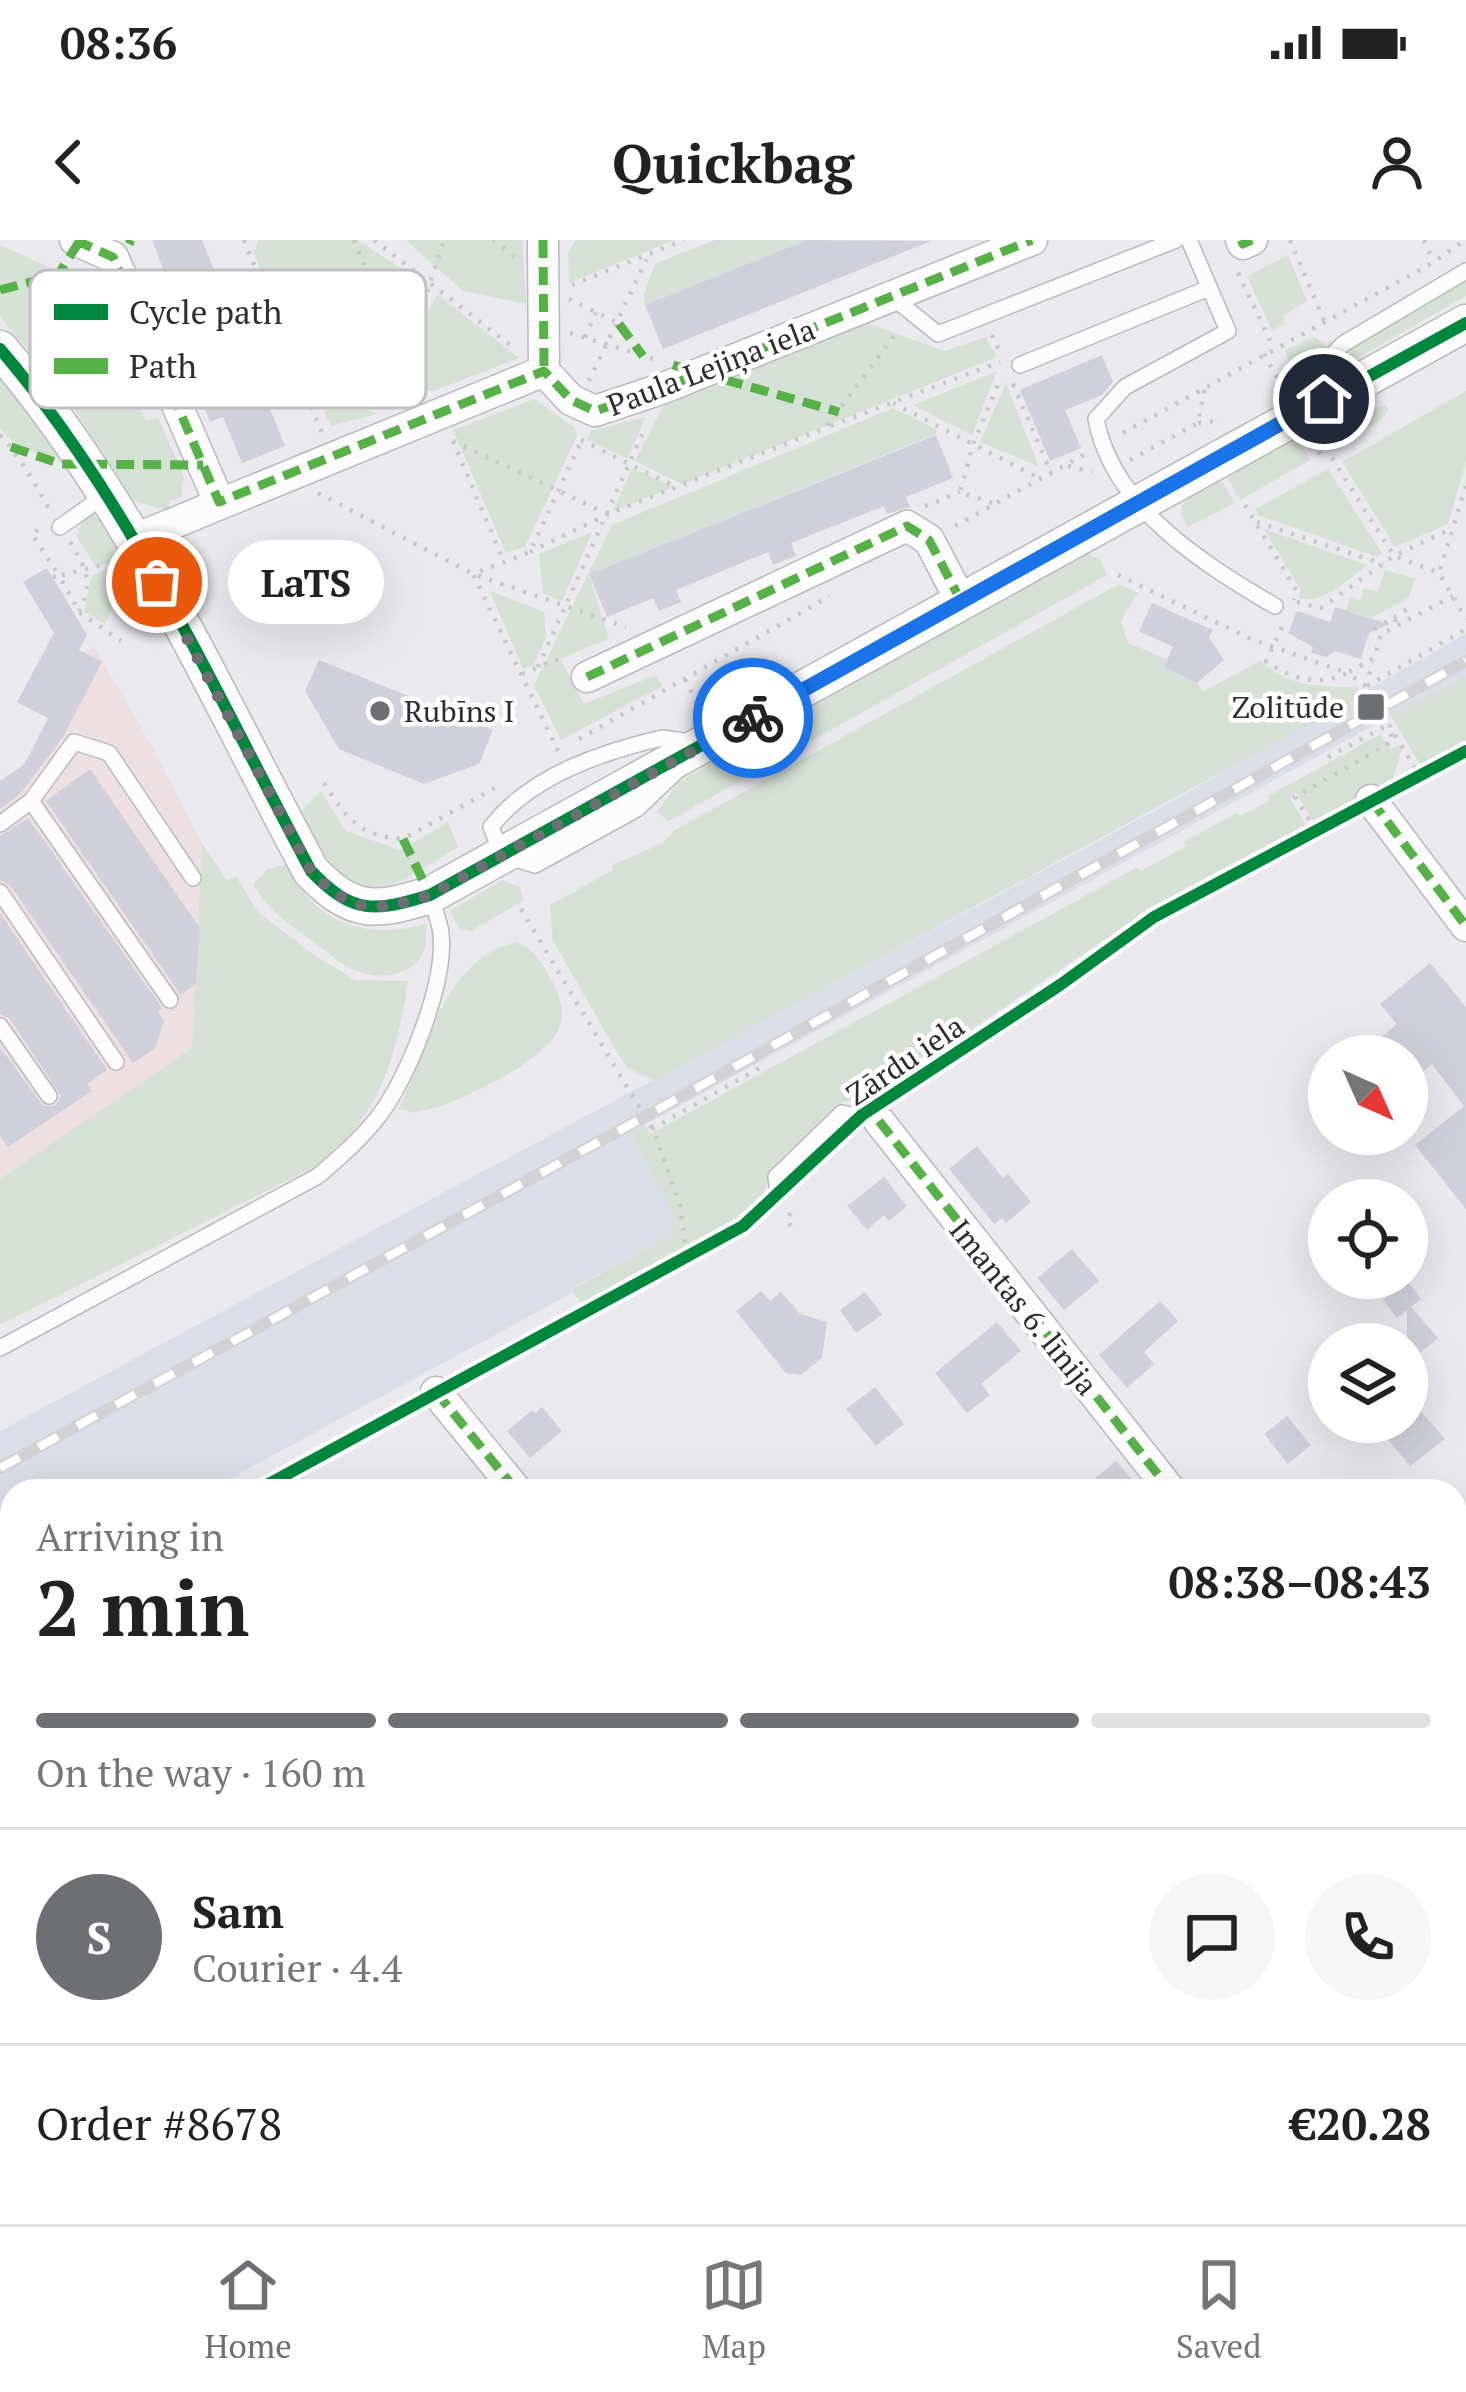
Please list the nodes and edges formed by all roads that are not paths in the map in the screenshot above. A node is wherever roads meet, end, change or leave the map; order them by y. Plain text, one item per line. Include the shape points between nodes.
1 (75, 240) edge
2 (1032, 240) edge
3 (1176, 240) edge
4 (1189, 240) edge
5 (531, 250) edge
6 (119, 270) edge
7 (1466, 271) edge
8 (1209, 288) junction
9 (902, 305) junction
10 (1466, 323) edge
11 (0, 349) edge
12 (1009, 364) road end
13 (536, 365) junction
14 (30, 384) edge
15 (1324, 399) junction
16 (49, 408) edge
17 (178, 408) edge
18 (107, 495) junction
19 (219, 502) junction
20 (1138, 502) junction
21 (60, 526) road end
22 (135, 539) junction
23 (962, 601) junction
24 (1274, 606) dead end
25 (586, 677) dead end
26 (1371, 800) road end
27 (31, 802) junction
28 (0, 824) edge
29 (193, 878) dead end
30 (0, 892) edge
31 (430, 895) junction
32 (1466, 926) edge
33 (170, 1000) dead end
34 (0, 1026) edge
35 (116, 1062) dead end
36 (50, 1096) dead end
37 (879, 1121) joint
38 (778, 1195) dead end
39 (0, 1348) edge
40 (436, 1392) dead end
41 (507, 1479) edge
42 (1162, 1479) edge

1 - 6 street via 113,256
2 - 9 street, Paula Lejiņa iela
3 - 9 lane via 938,334
4 - 8 lane
5 - 13 street
7 - 15 lane via 1343,344 1330,357
8 - 12 lane
8 - 20 lane via 1228,331 1125,387 1096,419 1101,445
9 - 13 street, Paula Lejiņa iela via 595,411
10 - 15 street
11 - 14 street
13 - 19 street
15 - 20 street
16 - 18 street
17 - 19 street
18 - 21 lane
18 - 22 street
19 - 22 street
20 - 23 street
20 - 24 lane via 1177,542
22 - 31 street via 311,871 344,901 362,906 384,909
23 - 25 street via 929,540 907,526
23 - 31 street via 704,730
26 - 32 street
27 - 28 lane
27 - 29 lane via 74,742 109,753
27 - 33 lane
30 - 35 lane
31 - 39 lane via 440,958 417,1048 380,1115 351,1147 318,1176
34 - 36 lane
37 - 38 lane, Zārdu iela via 842,1113 776,1177
37 - 42 street, Imantas 6. līnija
40 - 41 street

